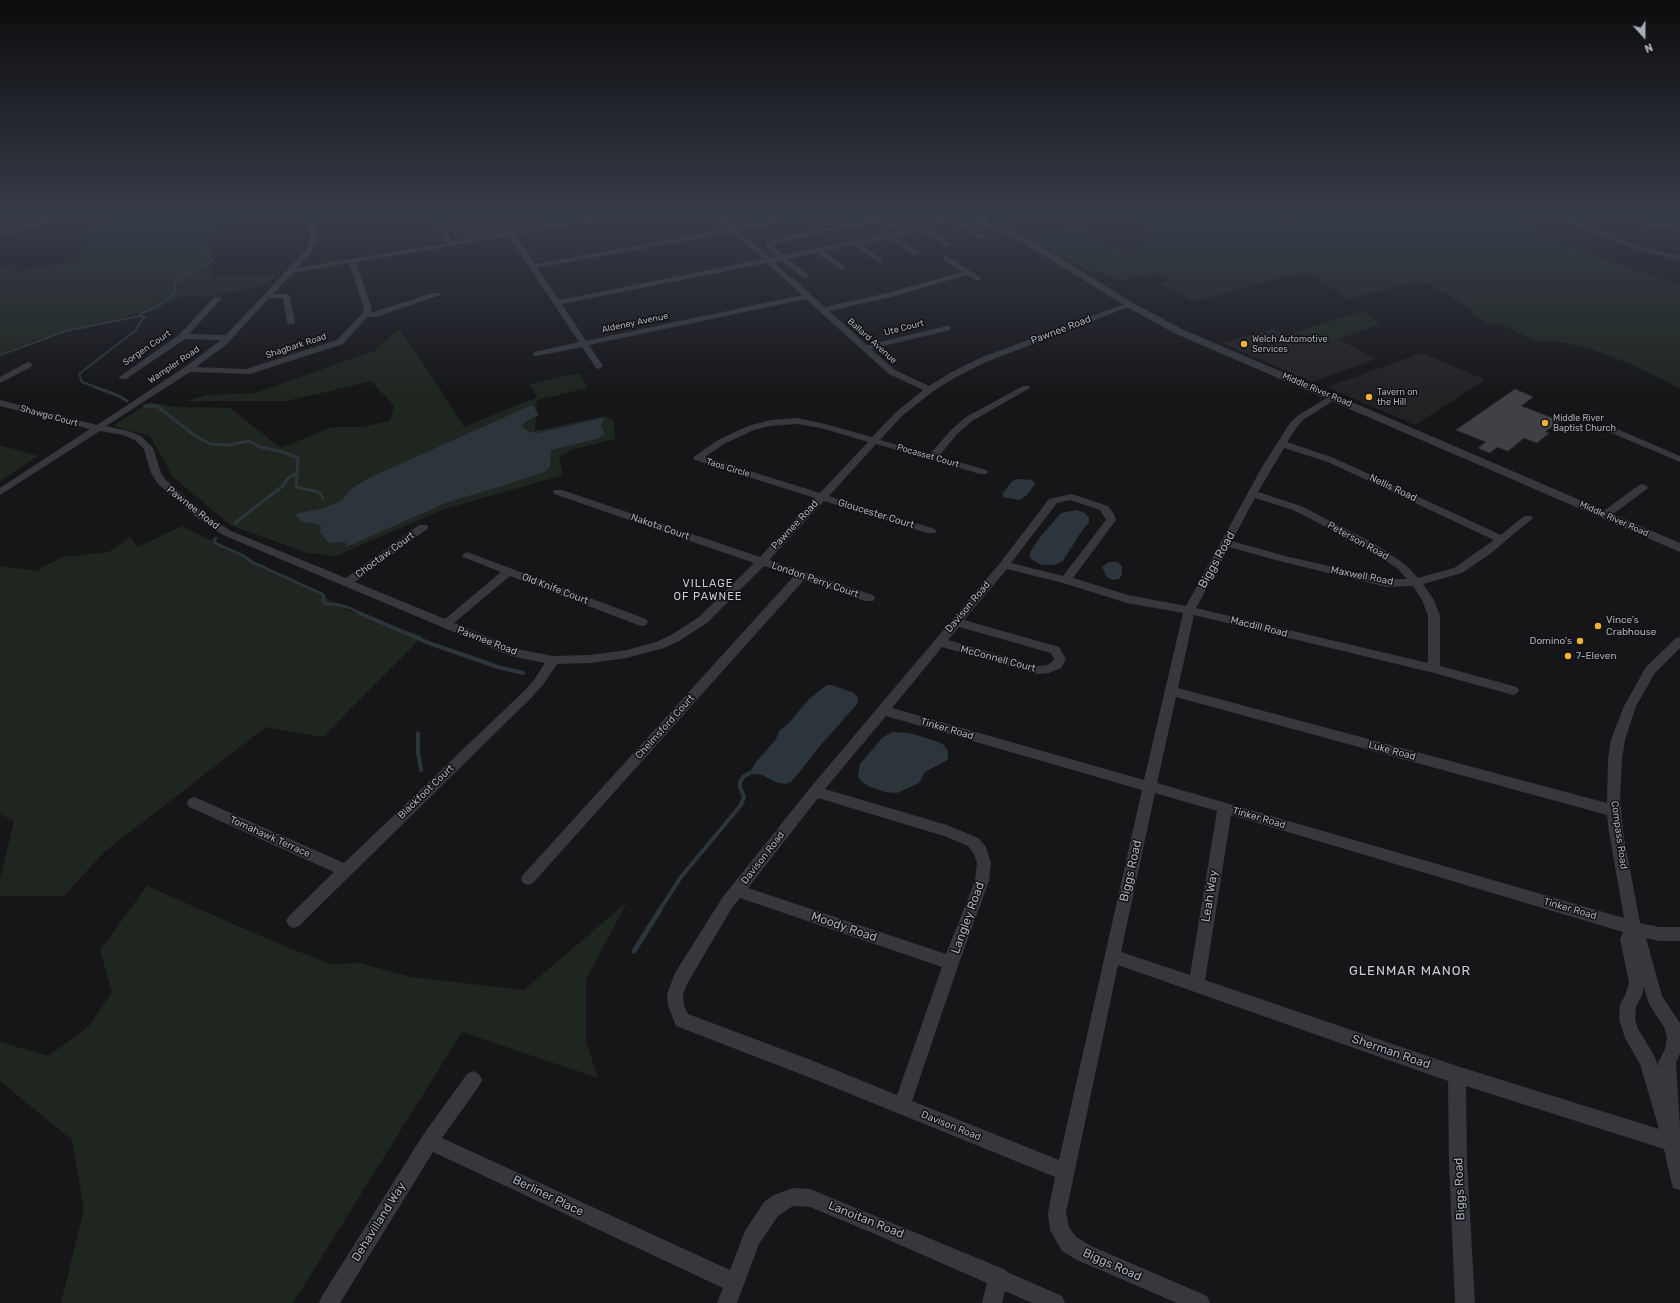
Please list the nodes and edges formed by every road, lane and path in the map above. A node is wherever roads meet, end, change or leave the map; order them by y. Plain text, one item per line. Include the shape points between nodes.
1 (286, 277) edge
2 (357, 277) edge
3 (539, 277) edge
4 (689, 277) edge
5 (787, 277) edge
6 (954, 277) edge
7 (974, 277) edge
8 (1084, 277) edge
9 (978, 279) dead end
10 (436, 295) dead end
11 (268, 296) junction
12 (808, 296) junction
13 (217, 299) dead end
14 (556, 303) junction
15 (1130, 305) junction
16 (822, 310) junction
17 (365, 315) junction
18 (291, 322) dead end
19 (947, 328) dead end
20 (183, 336) junction
21 (228, 338) junction
22 (584, 344) junction
23 (865, 348) junction
24 (536, 354) dead end
25 (28, 365) dead end
26 (599, 366) dead end
27 (188, 369) junction
28 (122, 377) dead end
29 (0, 380) edge
30 (1026, 388) dead end
31 (929, 390) junction
32 (1333, 397) junction
33 (0, 403) edge
34 (98, 428) junction
35 (1610, 429) dead end
36 (874, 440) junction
37 (1282, 444) junction
38 (933, 457) junction
39 (1680, 459) edge
40 (983, 472) dead end
41 (1643, 487) dead end
42 (0, 492) edge
43 (558, 492) dead end
44 (1254, 494) junction
45 (821, 496) junction
46 (1605, 515) junction
47 (1528, 518) dead end
48 (423, 527) dead end
49 (931, 531) dead end
50 (1501, 539) junction
51 (1227, 543) junction
52 (1680, 548) edge
53 (467, 555) dead end
54 (761, 562) junction
55 (1004, 565) junction
56 (509, 571) junction
57 (802, 575) junction
58 (1066, 580) junction
59 (1416, 582) junction
60 (347, 583) junction
61 (869, 598) dead end
62 (1189, 610) junction
63 (642, 622) dead end
64 (956, 622) junction
65 (445, 624) junction
66 (1680, 641) edge
67 (939, 642) junction
68 (553, 660) junction
69 (1434, 669) junction
70 (1513, 690) dead end
71 (1171, 691) junction
72 (883, 710) junction
73 (1150, 788) junction
74 (815, 792) junction
75 (194, 803) dead end
76 (1225, 808) junction
77 (1614, 811) junction
78 (346, 870) junction
79 (528, 879) dead end
80 (737, 891) junction
81 (294, 921) dead end
82 (1633, 928) junction
83 (1680, 934) edge
84 (1112, 956) junction
85 (951, 963) junction
86 (1196, 985) junction
87 (1456, 1075) junction
88 (473, 1080) dead end
89 (902, 1106) junction
90 (429, 1141) junction
91 (1672, 1142) junction
92 (1065, 1172) junction
93 (1680, 1181) edge
94 (999, 1277) junction
95 (735, 1283) junction
96 (329, 1303) edge
97 (727, 1303) edge
98 (992, 1303) edge
99 (1055, 1303) edge
100 (1200, 1303) edge
101 (1465, 1303) edge

1 - 11 street, Wampler Road
2 - 17 street via 368,309
3 - 14 street
4 - 14 street
5 - 12 street, Ballard Avenue
6 - 16 street
7 - 9 street
8 - 15 street, Middle River Road
10 - 17 street
11 - 18 street via 286,296
11 - 21 street, Wampler Road
12 - 16 street, Ballard Avenue
12 - 22 street, Aldeney Avenue
13 - 20 street, Sorgen Court
14 - 22 street
15 - 31 street, Pawnee Road via 983,360
15 - 32 street, Middle River Road via 1187,335
16 - 23 street, Ballard Avenue
17 - 27 street, Shagbark Road via 340,342 254,370 241,372
19 - 23 street, Ute Court
20 - 21 street, Sorgen Court
20 - 28 street, Sorgen Court
21 - 27 street, Wampler Road
22 - 24 street, Aldeney Avenue
22 - 26 street
23 - 31 street, Ballard Avenue via 892,372
25 - 29 street
27 - 34 street, Wampler Road
30 - 38 street via 969,419
31 - 36 street, Pawnee Road via 899,414
32 - 37 street, Biggs Road via 1300,418
32 - 46 street, Middle River Road
33 - 34 street, Shawgo Court
34 - 42 street, Wampler Road
34 - 60 street, Pawnee Road via 125,433 140,440 148,448 156,473 162,482 218,528
35 - 39 street
36 - 38 street, Pocasset Court
36 - 45 street, Pawnee Road
36 - 45 street, Taos Circle via 814,424 797,421 779,422 760,425 742,432 698,458
37 - 44 street, Biggs Road
37 - 50 street, Nellis Road via 1331,460
38 - 40 street, Pocasset Court
41 - 46 street
43 - 54 street, Nakota Court
44 - 51 street, Biggs Road
44 - 59 street, Peterson Road via 1296,508 1371,546 1402,568
45 - 49 street, Gloucester Court
45 - 54 street, Pawnee Road
46 - 52 street, Middle River Road
47 - 50 street, Maxwell Road
48 - 60 street, Choctaw Court
50 - 59 street, Maxwell Road via 1458,572
51 - 59 street, Maxwell Road via 1387,583
51 - 62 street, Biggs Road
53 - 56 street, Old Knife Court
54 - 57 street, London Perry Court
54 - 68 street, Pawnee Road via 714,610 691,629 675,638 622,655
55 - 58 street, Macdill Road
55 - 58 street, Davison Road via 1053,502 1071,498 1104,508 1111,520
55 - 64 street, Davison Road
56 - 63 street, Old Knife Court
56 - 65 street
57 - 61 street, London Perry Court
57 - 79 street, Chelmsford Court
58 - 62 street, Macdill Road via 1128,599
59 - 69 street, Peterson Road via 1428,600 1434,616
60 - 65 street, Pawnee Road
62 - 69 street, Macdill Road
62 - 71 street, Biggs Road
64 - 67 street, Davison Road
64 - 67 street, McConnell Court via 1055,650 1060,659 1057,665 1038,670
65 - 68 street, Pawnee Road via 515,653
66 - 77 street, Compass Road via 1650,670 1624,719 1615,759
67 - 72 street, Davison Road
68 - 78 street, Blackfoot Court via 527,695
69 - 70 street, Macdill Road
71 - 73 street, Biggs Road
71 - 77 street, Luke Road
72 - 73 street, Tinker Road
72 - 74 street, Davison Road
73 - 76 street, Tinker Road
73 - 84 street, Biggs Road
74 - 80 street, Davison Road
74 - 85 street, Langley Road via 947,831 973,842 981,851 984,863 982,881
75 - 78 street, Tomahawk Terrace
76 - 82 street, Tinker Road
76 - 86 street, Leah Way
77 - 82 street, Compass Road
78 - 81 street, Blackfoot Court
80 - 85 street, Moody Road
80 - 89 street, Davison Road via 681,978 675,994 676,1006 682,1020
82 - 83 street, Tinker Road via 1659,934
82 - 91 street, Compass Road via 1640,942 1656,1000 1672,1024 1675,1038 1667,1063
82 - 91 street, Compass Road via 1628,939 1637,982 1628,1005 1627,1019 1648,1061
84 - 86 street, Sherman Road
84 - 92 street, Biggs Road
85 - 89 street, Langley Road
86 - 87 street, Sherman Road
87 - 91 street, Sherman Road
87 - 101 street, Biggs Road
88 - 90 street
89 - 92 street, Davison Road
90 - 95 street, Berliner Place
90 - 96 street, Dehavilland Way
91 - 93 street, Compass Road
92 - 100 street, Biggs Road via 1057,1213 1060,1230 1069,1244 1084,1254
94 - 95 street, Lanoitan Road via 810,1198 793,1197 771,1209 762,1221 752,1238
94 - 98 street
94 - 99 street, Lanoitan Road
95 - 97 street, Lanoitan Road

